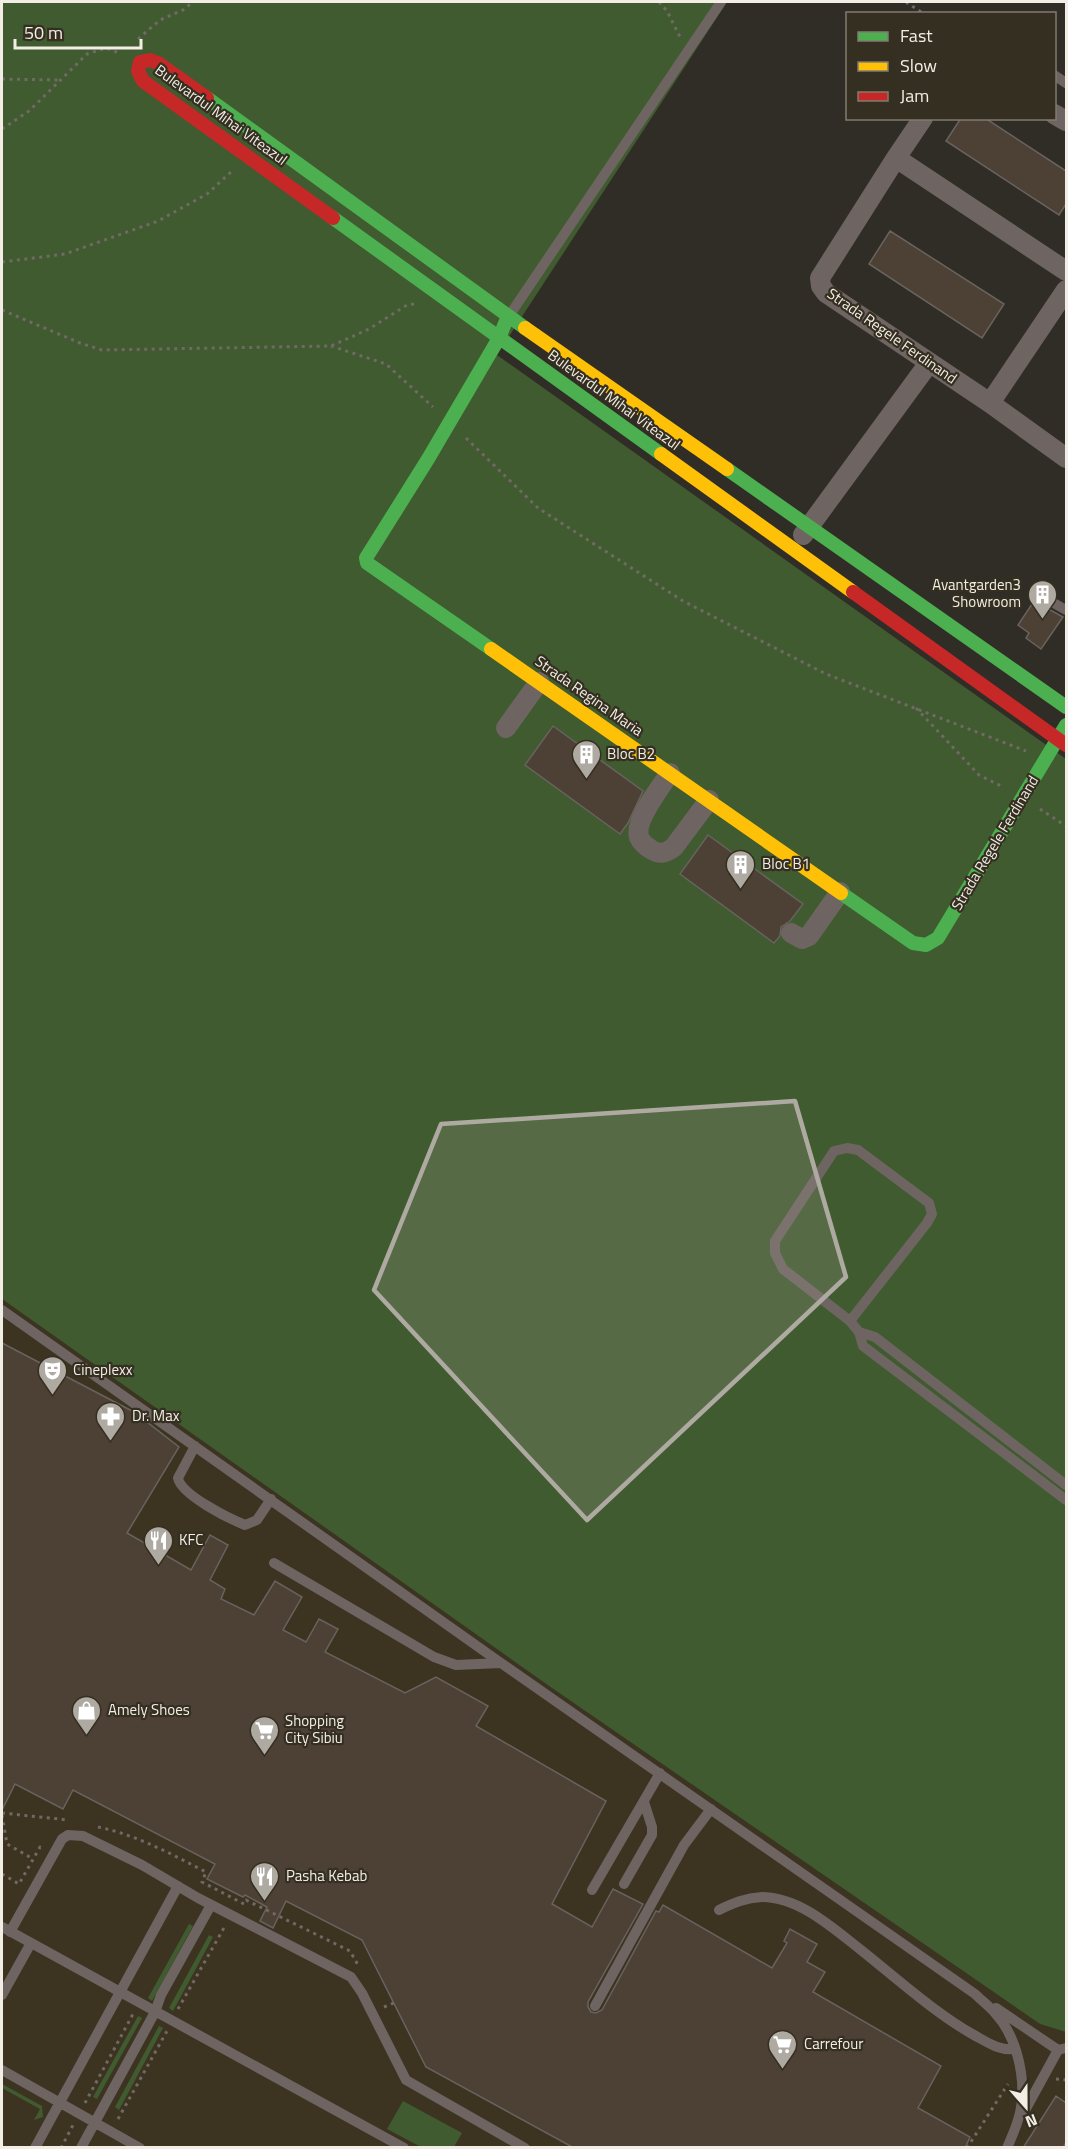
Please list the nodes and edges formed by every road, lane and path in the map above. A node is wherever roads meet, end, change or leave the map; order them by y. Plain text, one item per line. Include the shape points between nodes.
1 (193, 2) edge
2 (659, 2) edge
3 (720, 2) edge
4 (906, 2) edge
5 (921, 12) edge
6 (133, 44) dead end
7 (687, 51) junction
8 (140, 62) junction
9 (2, 79) edge
10 (59, 80) junction
11 (922, 120) edge
12 (246, 125) junction
13 (2, 129) edge
14 (240, 151) junction
15 (896, 158) junction
16 (2, 262) edge
17 (1066, 271) edge
18 (1066, 290) edge
19 (417, 304) dead end
20 (2, 310) edge
21 (508, 316) junction
22 (499, 338) junction
23 (331, 346) junction
24 (929, 363) junction
25 (990, 403) junction
26 (450, 422) junction
27 (1066, 458) edge
28 (810, 526) junction
29 (792, 549) junction
30 (1036, 593) dead end
31 (1066, 610) edge
32 (539, 681) junction
33 (914, 707) junction
34 (1066, 707) edge
35 (1066, 725) edge
36 (506, 728) dead end
37 (1062, 742) edge
38 (1046, 759) junction
39 (670, 773) junction
40 (1022, 797) junction
41 (709, 800) junction
42 (1066, 826) edge
43 (840, 892) junction
44 (791, 933) dead end
45 (913, 944) joint
46 (2, 1310) edge
47 (850, 1321) junction
48 (859, 1332) junction
49 (195, 1446) junction
50 (1066, 1485) edge
51 (271, 1499) junction
52 (1066, 1500) edge
53 (274, 1563) dead end
54 (501, 1663) junction
55 (660, 1773) junction
56 (644, 1802) junction
57 (711, 1809) junction
58 (2, 1815) edge
59 (53, 1854) junction
60 (33, 1859) junction
61 (2, 1874) edge
62 (624, 1884) dead end
63 (178, 1886) junction
64 (226, 1888) dead end
65 (592, 1890) dead end
66 (223, 1893) dead end
67 (211, 1905) junction
68 (718, 1910) dead end
69 (6, 1929) edge
70 (31, 1943) junction
71 (121, 1993) junction
72 (975, 1994) junction
73 (2, 1995) edge
74 (595, 2006) dead end
75 (155, 2012) junction
76 (1015, 2049) junction
77 (1062, 2049) edge
78 (1020, 2065) junction
79 (2, 2070) edge
80 (60, 2103) junction
81 (95, 2123) junction
82 (1012, 2136) junction
83 (133, 2146) edge
84 (35, 2148) edge
85 (81, 2148) edge
86 (404, 2148) edge
87 (525, 2148) edge
88 (967, 2148) edge
89 (1007, 2148) edge

1 - 6 path via 160,20
2 - 7 path
3 - 7 lane
4 - 5 path
7 - 21 lane
8 - 10 path via 106,48 87,54
8 - 12 street, Bulevardul Mihai Viteazul via 158,63
8 - 14 street, Bulevardul Mihai Viteazul via 138,71 143,81
9 - 10 path
10 - 13 path via 29,111
11 - 15 street, Strada Regele Ferdinand
12 - 14 street
12 - 21 street, Bulevardul Mihai Viteazul
14 - 16 path via 207,194 158,221 65,254
14 - 22 street, Bulevardul Mihai Viteazul
15 - 17 street
15 - 24 street, Strada Regele Ferdinand via 820,278 821,286
18 - 25 street
19 - 23 path via 407,305 369,329
20 - 23 path via 102,350
21 - 22 street
21 - 28 street, Bulevardul Mihai Viteazul
22 - 26 street
22 - 29 street, Bulevardul Mihai Viteazul
23 - 26 path via 386,364
24 - 25 street, Strada Regele Ferdinand
24 - 28 street
25 - 27 street, Strada Regele Ferdinand
26 - 32 street, Strada Regina Maria via 366,558 367,563
26 - 33 path via 538,508 683,601 826,674
28 - 29 street
28 - 34 street, Bulevardul Mihai Viteazul
29 - 37 street, Bulevardul Mihai Viteazul
30 - 31 lane
32 - 36 street
32 - 39 street, Strada Regina Maria
33 - 38 path
33 - 40 path via 979,775
35 - 37 street, Strada Regele Ferdinand
37 - 38 street, Strada Regele Ferdinand
38 - 40 street, Strada Regele Ferdinand
39 - 41 street, Strada Regina Maria
39 - 41 street via 638,828 639,839 647,846 658,853 674,848
40 - 42 path
40 - 45 street, Strada Regele Ferdinand via 938,938 926,945
41 - 43 street, Strada Regina Maria
43 - 44 street via 809,936 802,939
43 - 45 street, Strada Regina Maria
46 - 49 lane
47 - 47 lane via 783,1269 775,1253 775,1241 834,1151 847,1148 858,1150 930,1203 932,1214
47 - 48 lane
48 - 50 lane via 875,1337
48 - 52 lane via 863,1346
49 - 51 lane
49 - 51 lane via 178,1478 185,1490 228,1519 245,1525 257,1520
51 - 54 lane
53 - 54 lane via 434,1657 456,1665
54 - 55 lane
55 - 56 lane
55 - 57 lane
56 - 62 lane via 652,1836
56 - 65 lane
57 - 72 lane
57 - 74 lane via 684,1845
58 - 60 path via 7,1844
59 - 60 path via 40,1847
59 - 63 lane via 68,1835 82,1836
59 - 69 lane
60 - 61 path via 19,1884
63 - 67 lane
63 - 71 lane
64 - 66 path
67 - 75 lane
67 - 87 lane via 351,1977 406,2080
68 - 76 lane via 742,1899 786,1901 826,1923 961,2028 996,2047
69 - 70 lane
70 - 71 lane
70 - 73 lane
71 - 75 lane
71 - 80 lane
72 - 76 lane via 996,2013
72 - 77 lane
75 - 81 lane
75 - 86 lane
76 - 78 lane
77 - 82 lane
78 - 82 lane via 1022,2100
78 - 88 path
79 - 80 lane
80 - 81 lane
80 - 84 lane
81 - 83 lane
81 - 85 lane
82 - 89 lane

